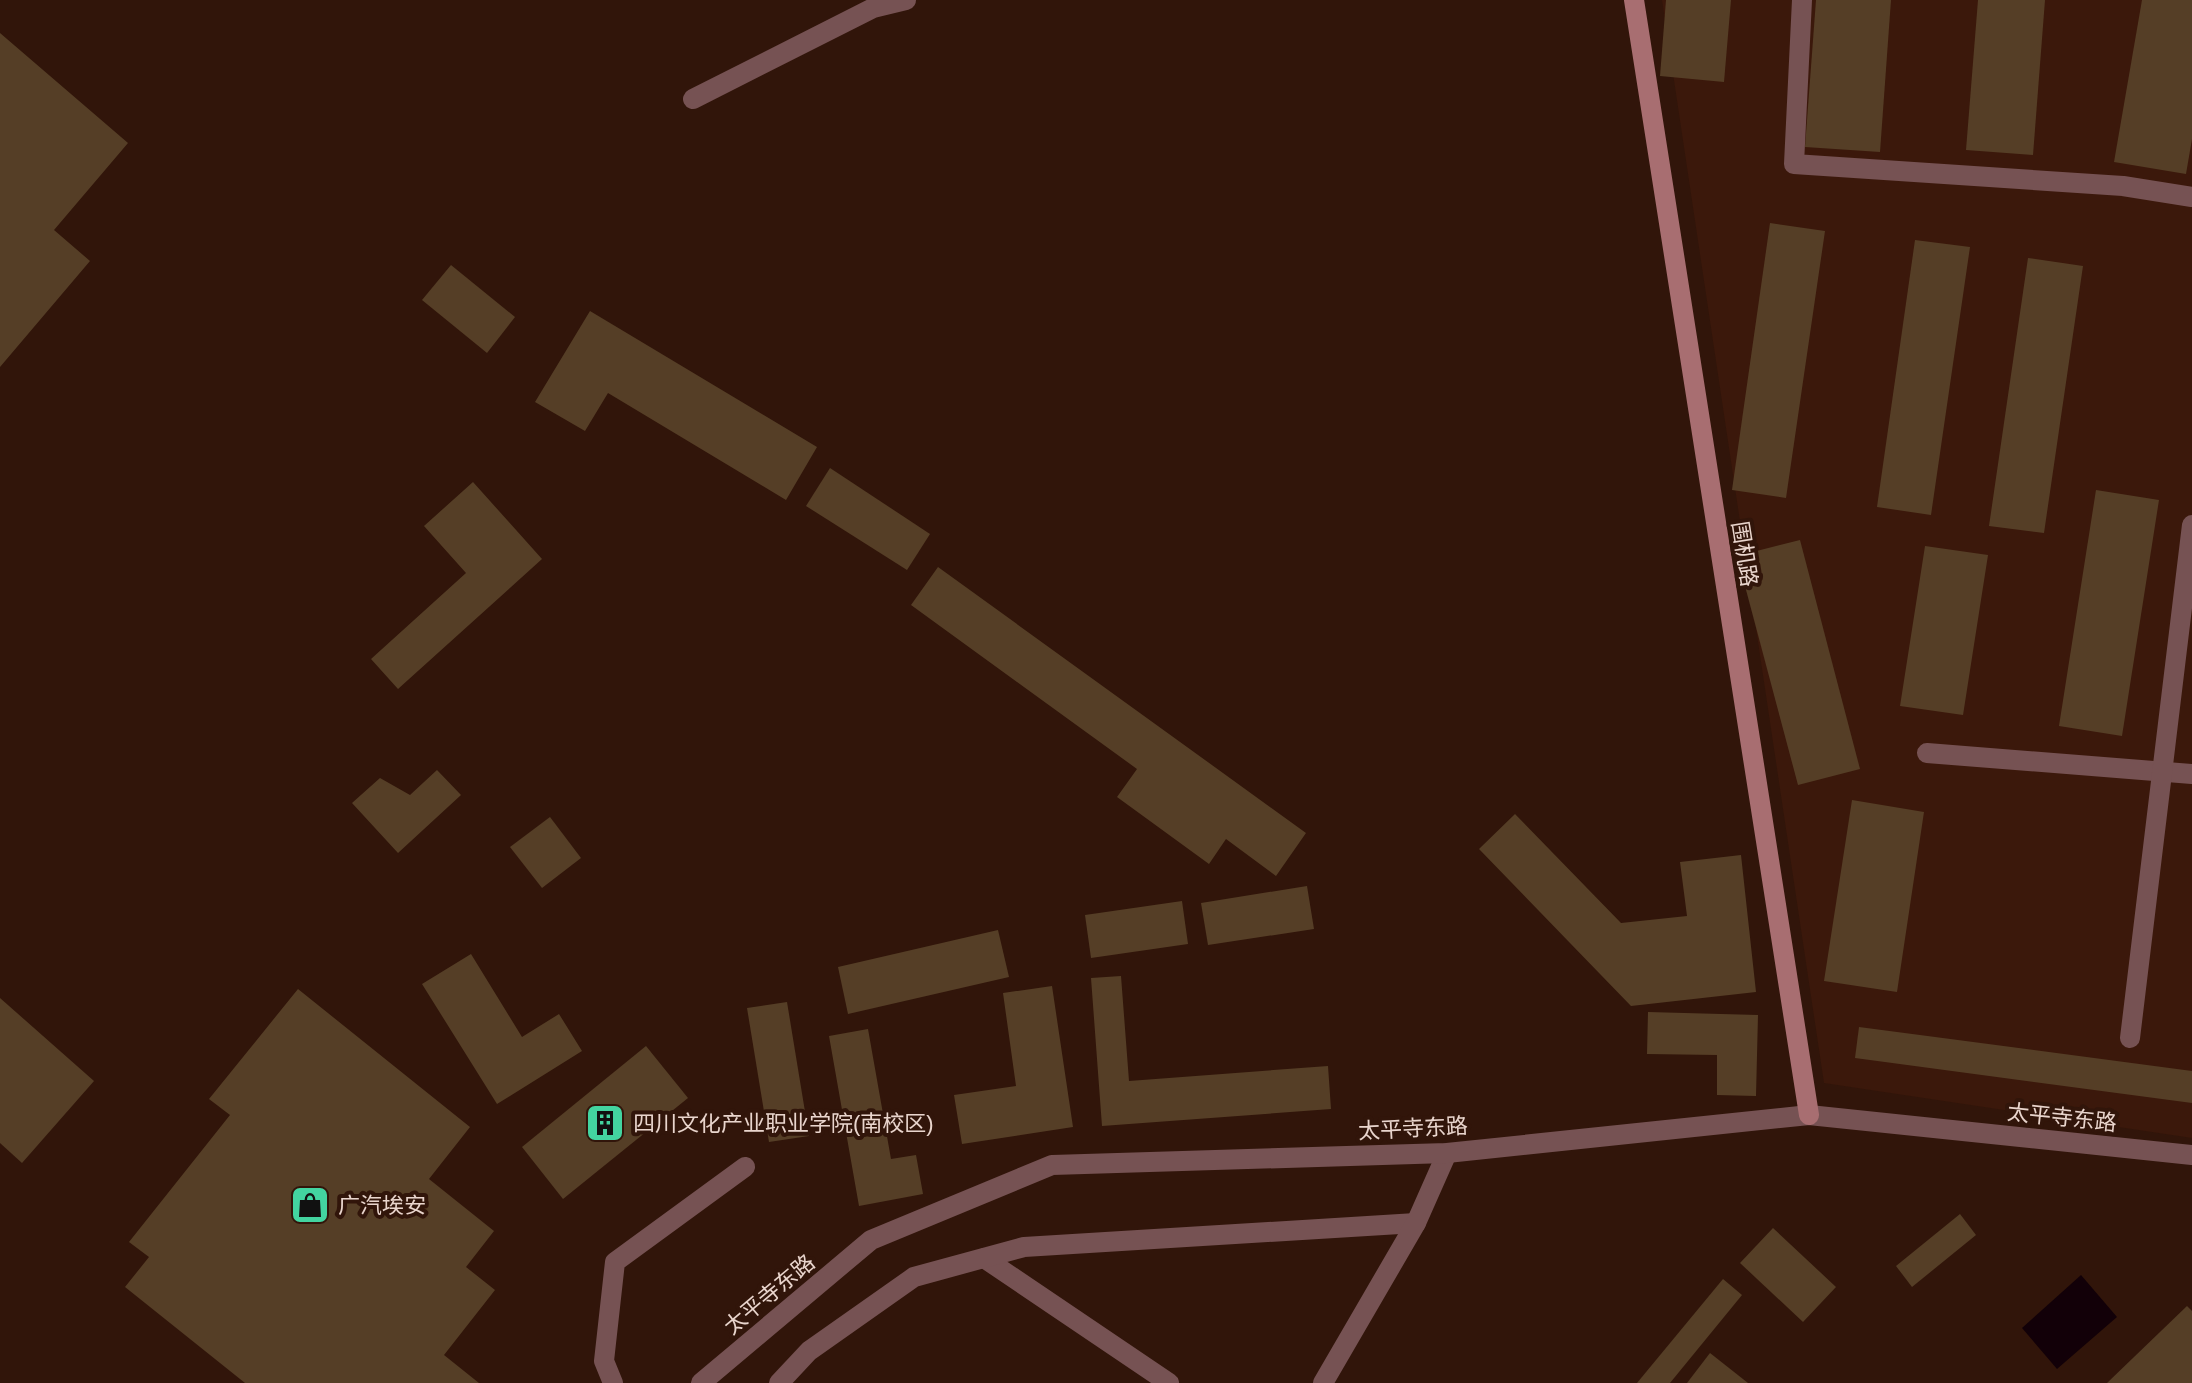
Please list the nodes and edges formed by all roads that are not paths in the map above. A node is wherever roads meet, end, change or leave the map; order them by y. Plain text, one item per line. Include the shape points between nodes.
1 (906, 0) edge
2 (1634, 0) edge
3 (1802, 0) edge
4 (693, 99) dead end
5 (2192, 197) edge
6 (2192, 525) edge
7 (1927, 753) dead end
8 (2162, 769) junction
9 (2192, 774) edge
10 (2130, 1038) dead end
11 (1809, 1115) junction
12 (1447, 1153) junction
13 (2192, 1155) edge
14 (745, 1167) dead end
15 (1416, 1223) junction
16 (984, 1258) junction
17 (787, 1381) edge
18 (613, 1383) edge
19 (701, 1383) edge
20 (1169, 1383) edge
21 (1323, 1383) edge

1 - 4 street via 873,8
2 - 11 street, 围机路
3 - 5 street via 1794,164 2123,186
6 - 8 street
7 - 8 street
8 - 9 street
8 - 10 street
11 - 12 street, 太平寺东路
11 - 13 street, 太平寺东路
12 - 15 street
12 - 19 street, 太平寺东路 via 1052,1165 871,1240
14 - 18 street via 615,1262 604,1361
15 - 16 street via 1024,1247
15 - 21 street
16 - 17 street via 914,1277 809,1351
16 - 20 street

